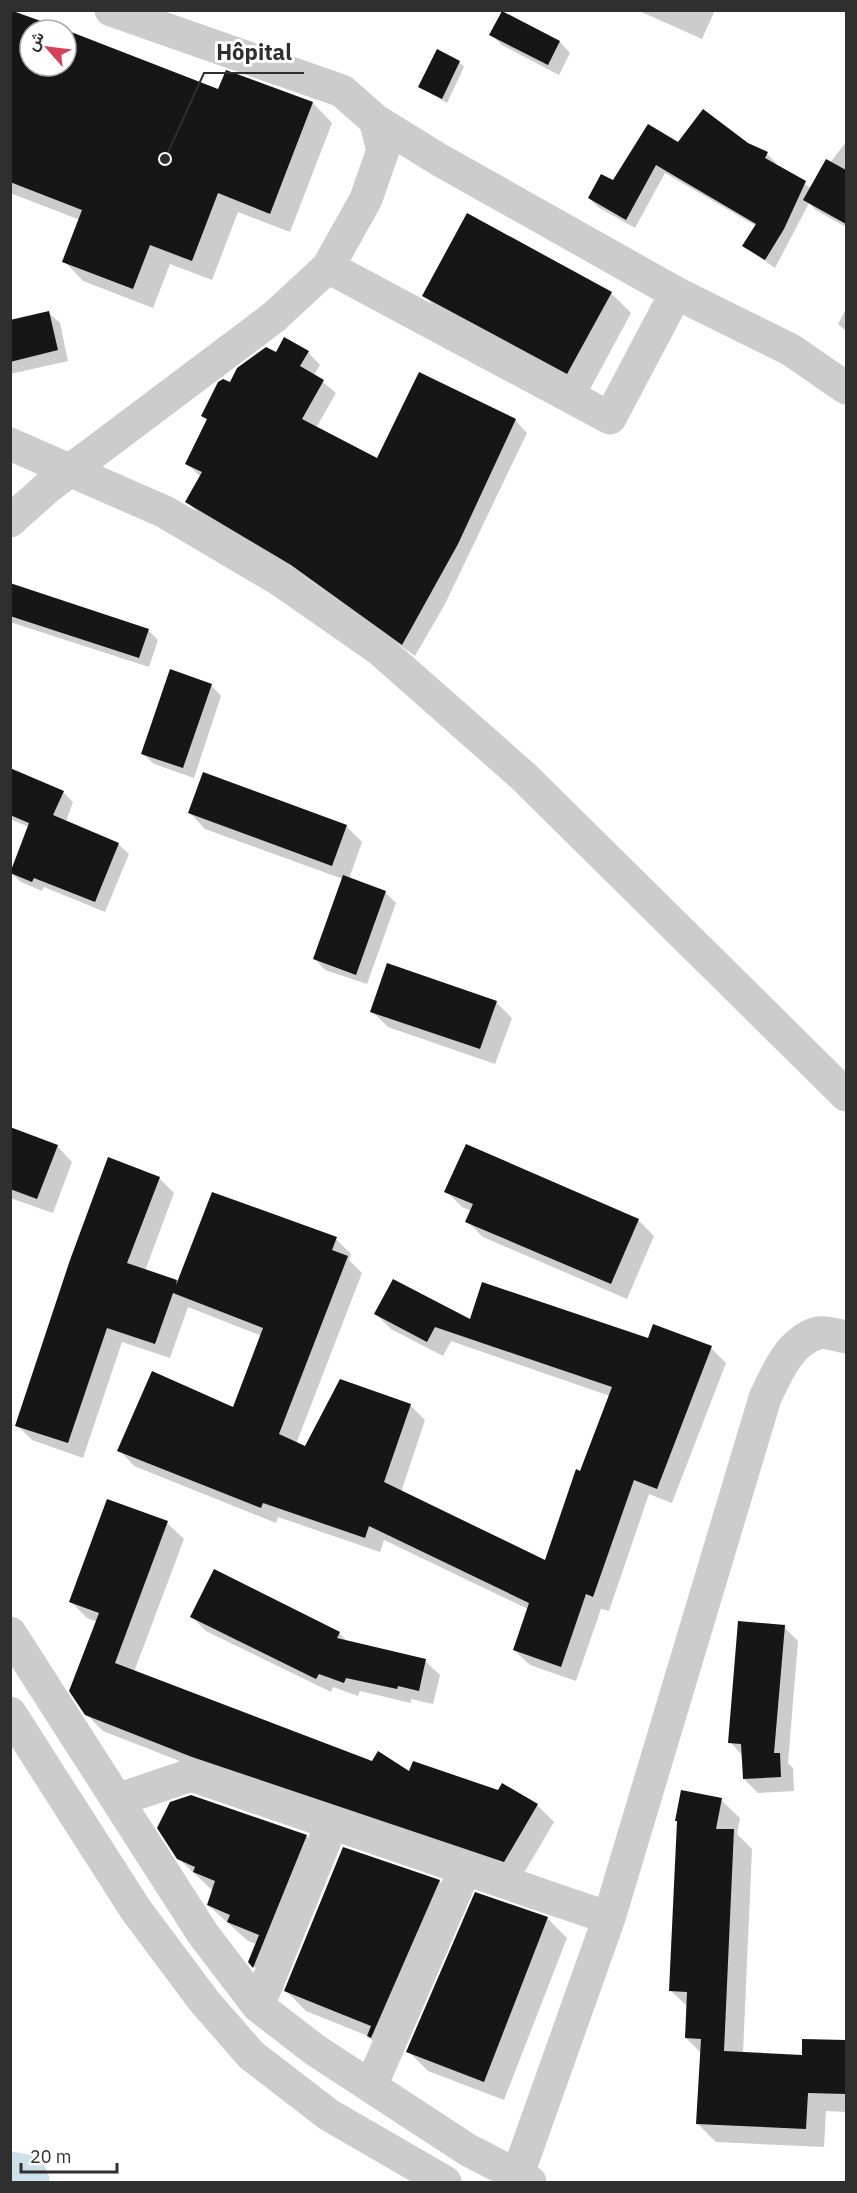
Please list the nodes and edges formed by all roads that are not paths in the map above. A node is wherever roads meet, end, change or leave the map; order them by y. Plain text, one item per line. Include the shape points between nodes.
1 (111, 10) edge
2 (375, 120) junction
3 (328, 267) junction
4 (676, 293) junction
5 (846, 388) edge
6 (10, 444) edge
7 (72, 470) junction
8 (10, 521) edge
9 (846, 1095) edge
10 (846, 1337) edge
11 (10, 1633) edge
12 (10, 1713) edge
13 (117, 1800) junction
14 (332, 1823) junction
15 (465, 1869) junction
16 (609, 1918) junction
17 (258, 2006) junction
18 (371, 2086) junction
19 (521, 2180) edge
20 (445, 2182) edge

1 - 2 street via 342,91
2 - 3 street via 383,150 366,199
2 - 4 street
3 - 4 street via 610,418
3 - 7 street via 274,316
4 - 5 street via 791,350
6 - 7 street
7 - 8 street
7 - 9 street via 165,512 280,580 379,649 523,776
10 - 16 street via 819,1333 800,1344 780,1366 765,1398
11 - 13 street
12 - 20 street via 136,1910 204,2001 251,2055 329,2115
13 - 14 street via 191,1775
13 - 17 street via 202,1934
14 - 15 street
14 - 17 street
15 - 16 street
15 - 18 street
16 - 19 street
17 - 18 street
18 - 19 street via 468,2151

